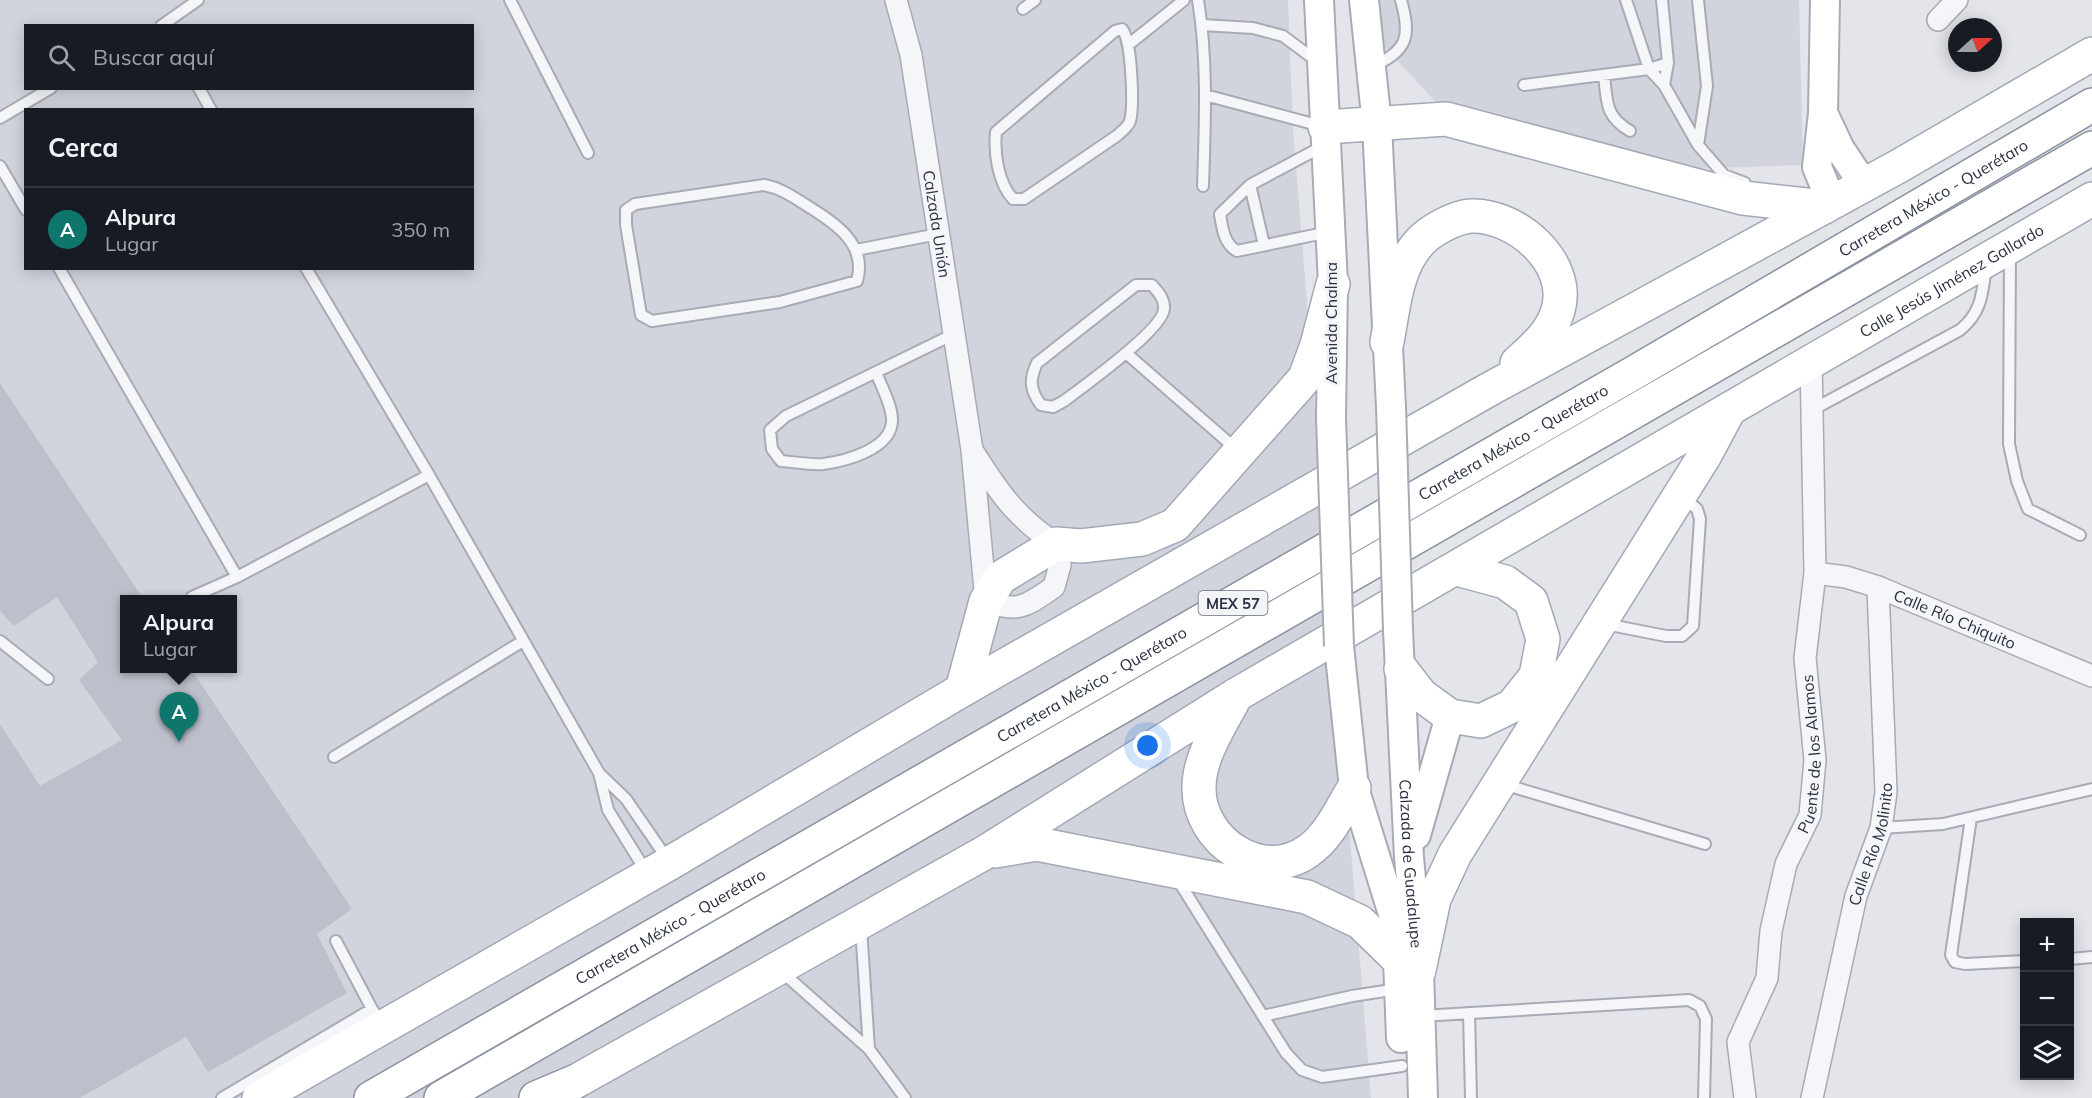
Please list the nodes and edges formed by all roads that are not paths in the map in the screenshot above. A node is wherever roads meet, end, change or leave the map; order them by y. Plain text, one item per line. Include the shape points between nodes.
1 (198, 0) edge
2 (510, 0) edge
3 (896, 0) edge
4 (1035, 0) edge
5 (1184, 0) edge
6 (1198, 0) edge
7 (1319, 0) edge
8 (1364, 0) edge
9 (1401, 0) edge
10 (1626, 0) edge
11 (1662, 0) edge
12 (1698, 0) edge
13 (1825, 0) edge
14 (1957, 0) edge
15 (1023, 9) dead end
16 (1938, 20) dead end
17 (162, 24) edge
18 (1202, 25) junction
19 (1128, 45) junction
20 (2092, 54) edge
21 (1668, 63) junction
22 (1324, 67) junction
23 (1371, 67) junction
24 (1649, 69) junction
25 (1604, 75) junction
26 (1524, 85) dead end
27 (1664, 86) junction
28 (48, 90) edge
29 (200, 90) edge
30 (1205, 95) junction
31 (2092, 105) edge
32 (211, 108) edge
33 (1823, 113) junction
34 (0, 118) edge
35 (1377, 125) junction
36 (1630, 131) dead end
37 (1325, 136) junction
38 (1698, 145) junction
39 (2092, 148) edge
40 (588, 153) dead end
41 (0, 166) edge
42 (1250, 185) junction
43 (1864, 185) junction
44 (1203, 186) dead end
45 (1761, 186) dead end
46 (2092, 199) edge
47 (1822, 202) junction
48 (24, 207) edge
49 (1330, 231) junction
50 (938, 234) junction
51 (1264, 245) junction
52 (856, 250) junction
53 (1999, 253) junction
54 (60, 270) edge
55 (307, 270) edge
56 (1333, 284) junction
57 (954, 334) junction
58 (1386, 342) junction
59 (1126, 352) junction
60 (1811, 360) junction
61 (876, 372) junction
62 (1488, 390) junction
63 (1729, 410) junction
64 (1812, 410) junction
65 (972, 450) junction
66 (1239, 452) junction
67 (429, 476) junction
68 (1675, 503) junction
69 (2080, 535) dead end
70 (1056, 544) junction
71 (1457, 569) junction
72 (1815, 573) junction
73 (237, 577) junction
74 (1878, 586) junction
75 (196, 595) edge
76 (986, 601) junction
77 (1600, 623) junction
78 (0, 641) edge
79 (523, 642) junction
80 (1340, 646) joint
81 (1401, 669) junction
82 (2092, 675) edge
83 (48, 679) dead end
84 (962, 690) junction
85 (1236, 695) junction
86 (1450, 716) junction
87 (334, 757) dead end
88 (599, 773) junction
89 (1500, 783) junction
90 (1354, 788) junction
91 (2092, 789) edge
92 (1971, 818) junction
93 (1881, 828) junction
94 (1705, 844) dead end
95 (984, 853) junction
96 (1409, 857) junction
97 (659, 869) junction
98 (1172, 870) junction
99 (861, 921) junction
100 (336, 941) dead end
101 (2092, 957) edge
102 (2074, 958) edge
103 (2020, 961) edge
104 (778, 968) junction
105 (1406, 973) junction
106 (1469, 1013) junction
107 (1263, 1016) junction
108 (1420, 1016) junction
109 (377, 1017) junction
110 (869, 1049) junction
111 (1402, 1066) junction
112 (551, 1094) edge
113 (222, 1098) edge
114 (259, 1098) edge
115 (371, 1098) edge
116 (441, 1098) edge
117 (905, 1098) edge
118 (1403, 1098) edge
119 (1423, 1098) edge
120 (1471, 1098) edge
121 (1704, 1098) edge
122 (1745, 1098) edge
123 (1812, 1098) edge

1 - 17 lane
2 - 40 lane
3 - 50 street, Calzada Unión via 911,55
4 - 15 lane
5 - 19 lane
6 - 18 lane
7 - 22 main road, Avenida Chalma
8 - 23 main road
9 - 23 lane via 1406,34 1402,48
10 - 24 lane
11 - 21 lane
12 - 38 lane via 1707,86
13 - 33 main road
14 - 16 street
18 - 22 lane via 1253,28 1283,36
18 - 30 lane
19 - 19 lane via 1125,32 1115,31 996,132 1004,190 1013,199 1024,199 1129,124 1132,111
20 - 43 main road
21 - 24 lane
21 - 27 lane
22 - 37 main road, Avenida Chalma
23 - 35 main road
24 - 25 lane
24 - 27 lane
25 - 26 lane
25 - 36 lane via 1609,111 1617,124
27 - 38 lane
28 - 34 lane
29 - 32 lane
30 - 37 lane
30 - 44 lane
31 - 115 main road, Carretera México - Querétaro / MEX 57 via 1610,387
33 - 43 main road via 1840,149
33 - 47 main road via 1817,167
35 - 37 main road
35 - 47 main road via 1446,119 1743,198
35 - 58 main road
37 - 42 lane
37 - 49 main road, Avenida Chalma
38 - 45 lane via 1724,175
39 - 116 main road, Carretera México - Querétaro / MEX 57
41 - 48 lane
42 - 51 lane
42 - 51 lane via 1225,207 1221,221 1230,248
43 - 47 main road
46 - 53 main road, Calle Jesús Jiménez Gallardo
47 - 62 main road
49 - 51 lane
49 - 56 main road, Avenida Chalma
50 - 52 lane
50 - 57 street, Calzada Unión
52 - 52 lane via 844,230 778,188 764,185 635,204 627,210 637,302 641,315 652,321 780,302 846,286 857,281
53 - 60 main road, Calle Jesús Jiménez Gallardo
53 - 64 lane via 1980,307 1960,330
53 - 69 lane via 2009,444 2017,482 2028,509
54 - 73 lane
55 - 67 lane
56 - 66 main road via 1305,378
56 - 80 main road, Avenida Chalma, bridge via 1332,418
57 - 61 lane
57 - 65 street, Calzada Unión
58 - 62 main road via 1402,272 1418,243 1439,227 1469,216 1497,219 1524,232 1547,257 1559,282 1559,309 1546,335
58 - 81 main road, Calzada de Guadalupe, bridge
59 - 59 lane via 1161,320 1162,297 1152,285 1136,285 1127,291 1037,363 1031,391 1041,405 1053,406
59 - 66 lane
60 - 63 main road, Calle Jesús Jiménez Gallardo
60 - 64 street, Puente de los Alamos
61 - 61 lane via 892,418 890,433 880,444 841,461 781,461 772,449 770,430 786,416
62 - 84 main road
63 - 68 main road
63 - 71 main road, Calle Jesús Jiménez Gallardo
64 - 72 street, Puente de los Alamos
65 - 70 street, Calzada Unión via 1003,499
65 - 76 street, Calzada Unión
66 - 70 main road via 1175,525 1142,539 1081,546
67 - 73 lane
67 - 79 lane
68 - 77 main road
68 - 77 lane via 1690,503 1700,519 1693,626 1682,636 1666,636
70 - 76 main road via 1000,578
71 - 85 main road, Calle Jesús Jiménez Gallardo
71 - 86 main road via 1505,582 1531,601 1542,639 1536,676 1512,706 1481,721
72 - 74 street, Calle Río Chiquito
72 - 122 street, Puente de los Alamos via 1806,658 1815,760 1810,815 1786,864 1771,932 1767,978 1738,1042
73 - 75 lane
74 - 82 street, Calle Río Chiquito
74 - 93 street, Calle Río Molinito via 1886,792
76 - 84 main road
77 - 89 main road
78 - 83 lane
79 - 87 lane
79 - 88 lane
80 - 90 main road, Calzada de Guadalupe
81 - 86 main road via 1421,695
81 - 96 main road, Calzada de Guadalupe
84 - 97 main road
85 - 90 main road via 1205,757 1199,789 1204,814 1228,848 1263,862 1287,860 1307,852 1322,838
85 - 95 main road, Calle Jesús Jiménez Gallardo
86 - 96 main road
88 - 97 lane via 626,799
88 - 97 lane via 608,810
89 - 94 lane
89 - 105 main road via 1455,854
90 - 105 main road, Calzada de Guadalupe via 1393,914
91 - 92 lane
92 - 93 lane
92 - 103 lane via 1951,955 1955,962 1965,964
93 - 123 street, Calle Río Molinito via 1856,896
95 - 98 main road via 1037,844
95 - 99 main road, Calle Jesús Jiménez Gallardo
96 - 105 main road, Calzada de Guadalupe
97 - 109 main road
98 - 105 main road via 1307,897 1360,922
98 - 107 lane
99 - 104 main road, Calle Jesús Jiménez Gallardo
99 - 110 lane
100 - 109 lane
101 - 102 lane
104 - 110 lane
104 - 112 main road, Calle Jesús Jiménez Gallardo
105 - 107 lane via 1352,996
105 - 108 main road, Calzada de Guadalupe
105 - 111 main road, Calzada de Guadalupe
106 - 108 lane
106 - 120 lane
106 - 121 lane via 1689,1000 1700,1006 1706,1019
107 - 111 lane via 1286,1053 1302,1070 1322,1077
108 - 119 main road, Calzada de Guadalupe
109 - 113 lane
109 - 114 main road
110 - 117 lane
111 - 118 main road, Calzada de Guadalupe

